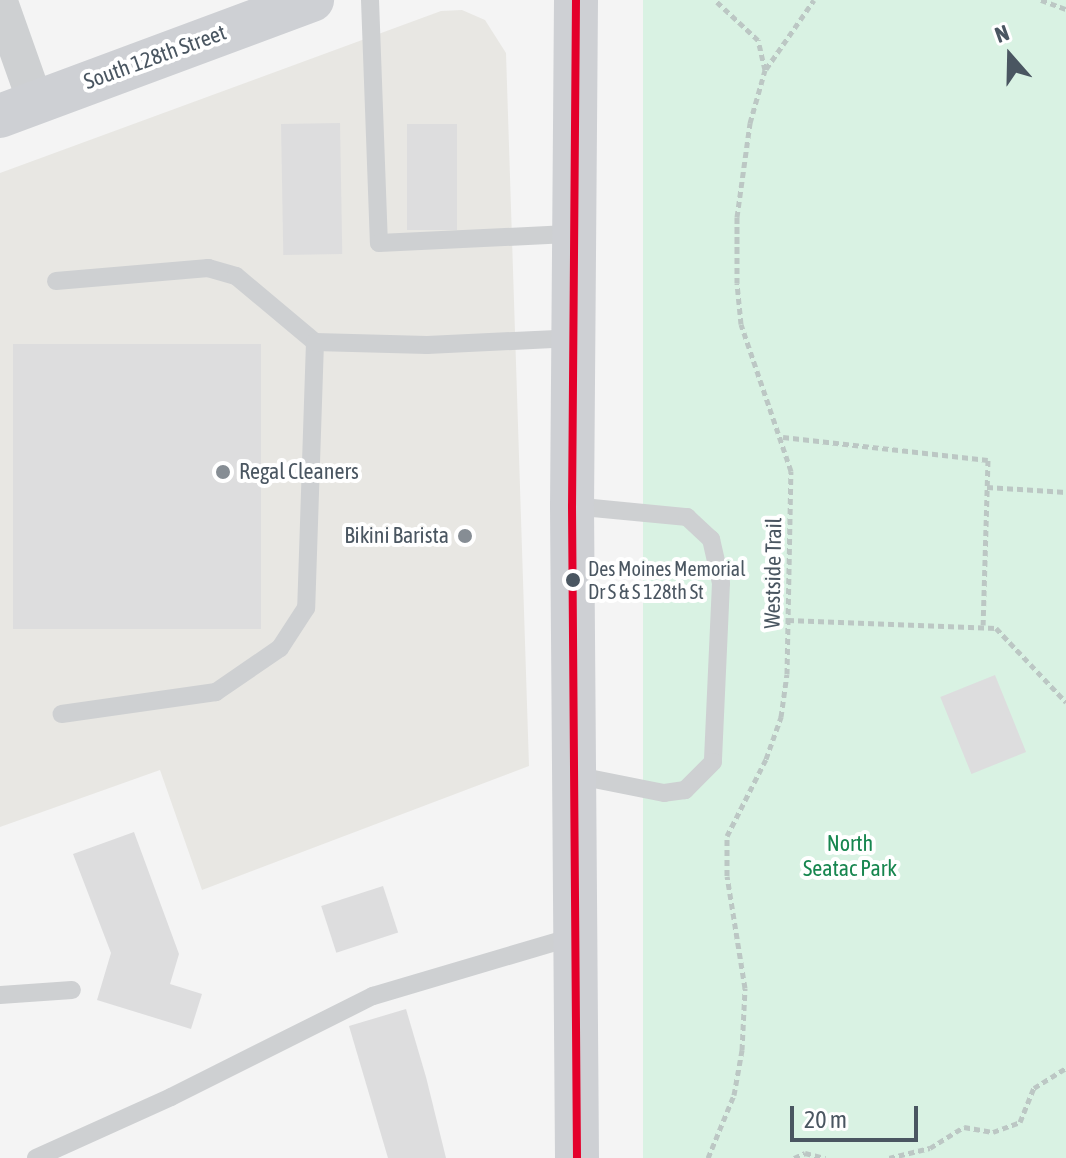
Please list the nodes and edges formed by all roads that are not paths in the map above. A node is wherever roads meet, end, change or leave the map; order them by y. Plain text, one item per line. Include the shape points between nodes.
1 (312, 0) edge
2 (370, 0) edge
3 (576, 0) edge
4 (0, 2) edge
5 (18, 109) edge
6 (574, 234) junction
7 (56, 281) dead end
8 (573, 338) junction
9 (315, 342) junction
10 (572, 506) junction
11 (62, 714) dead end
12 (574, 775) junction
13 (575, 936) junction
14 (72, 990) dead end
15 (0, 995) edge
16 (36, 1158) edge
17 (577, 1158) edge

1 - 5 main road, South 128th Street
2 - 6 lane via 379,243
3 - 6 main road
4 - 5 street
6 - 8 main road
7 - 9 lane via 208,268 236,276
8 - 9 lane via 427,345
8 - 10 main road
9 - 11 lane via 306,608 280,648 216,692
10 - 12 main road
10 - 12 lane via 687,517 711,539 721,583 718,719 713,762 707,770 685,790 664,793
12 - 13 main road
13 - 16 lane via 373,996 184,1092
13 - 17 main road
14 - 15 lane

